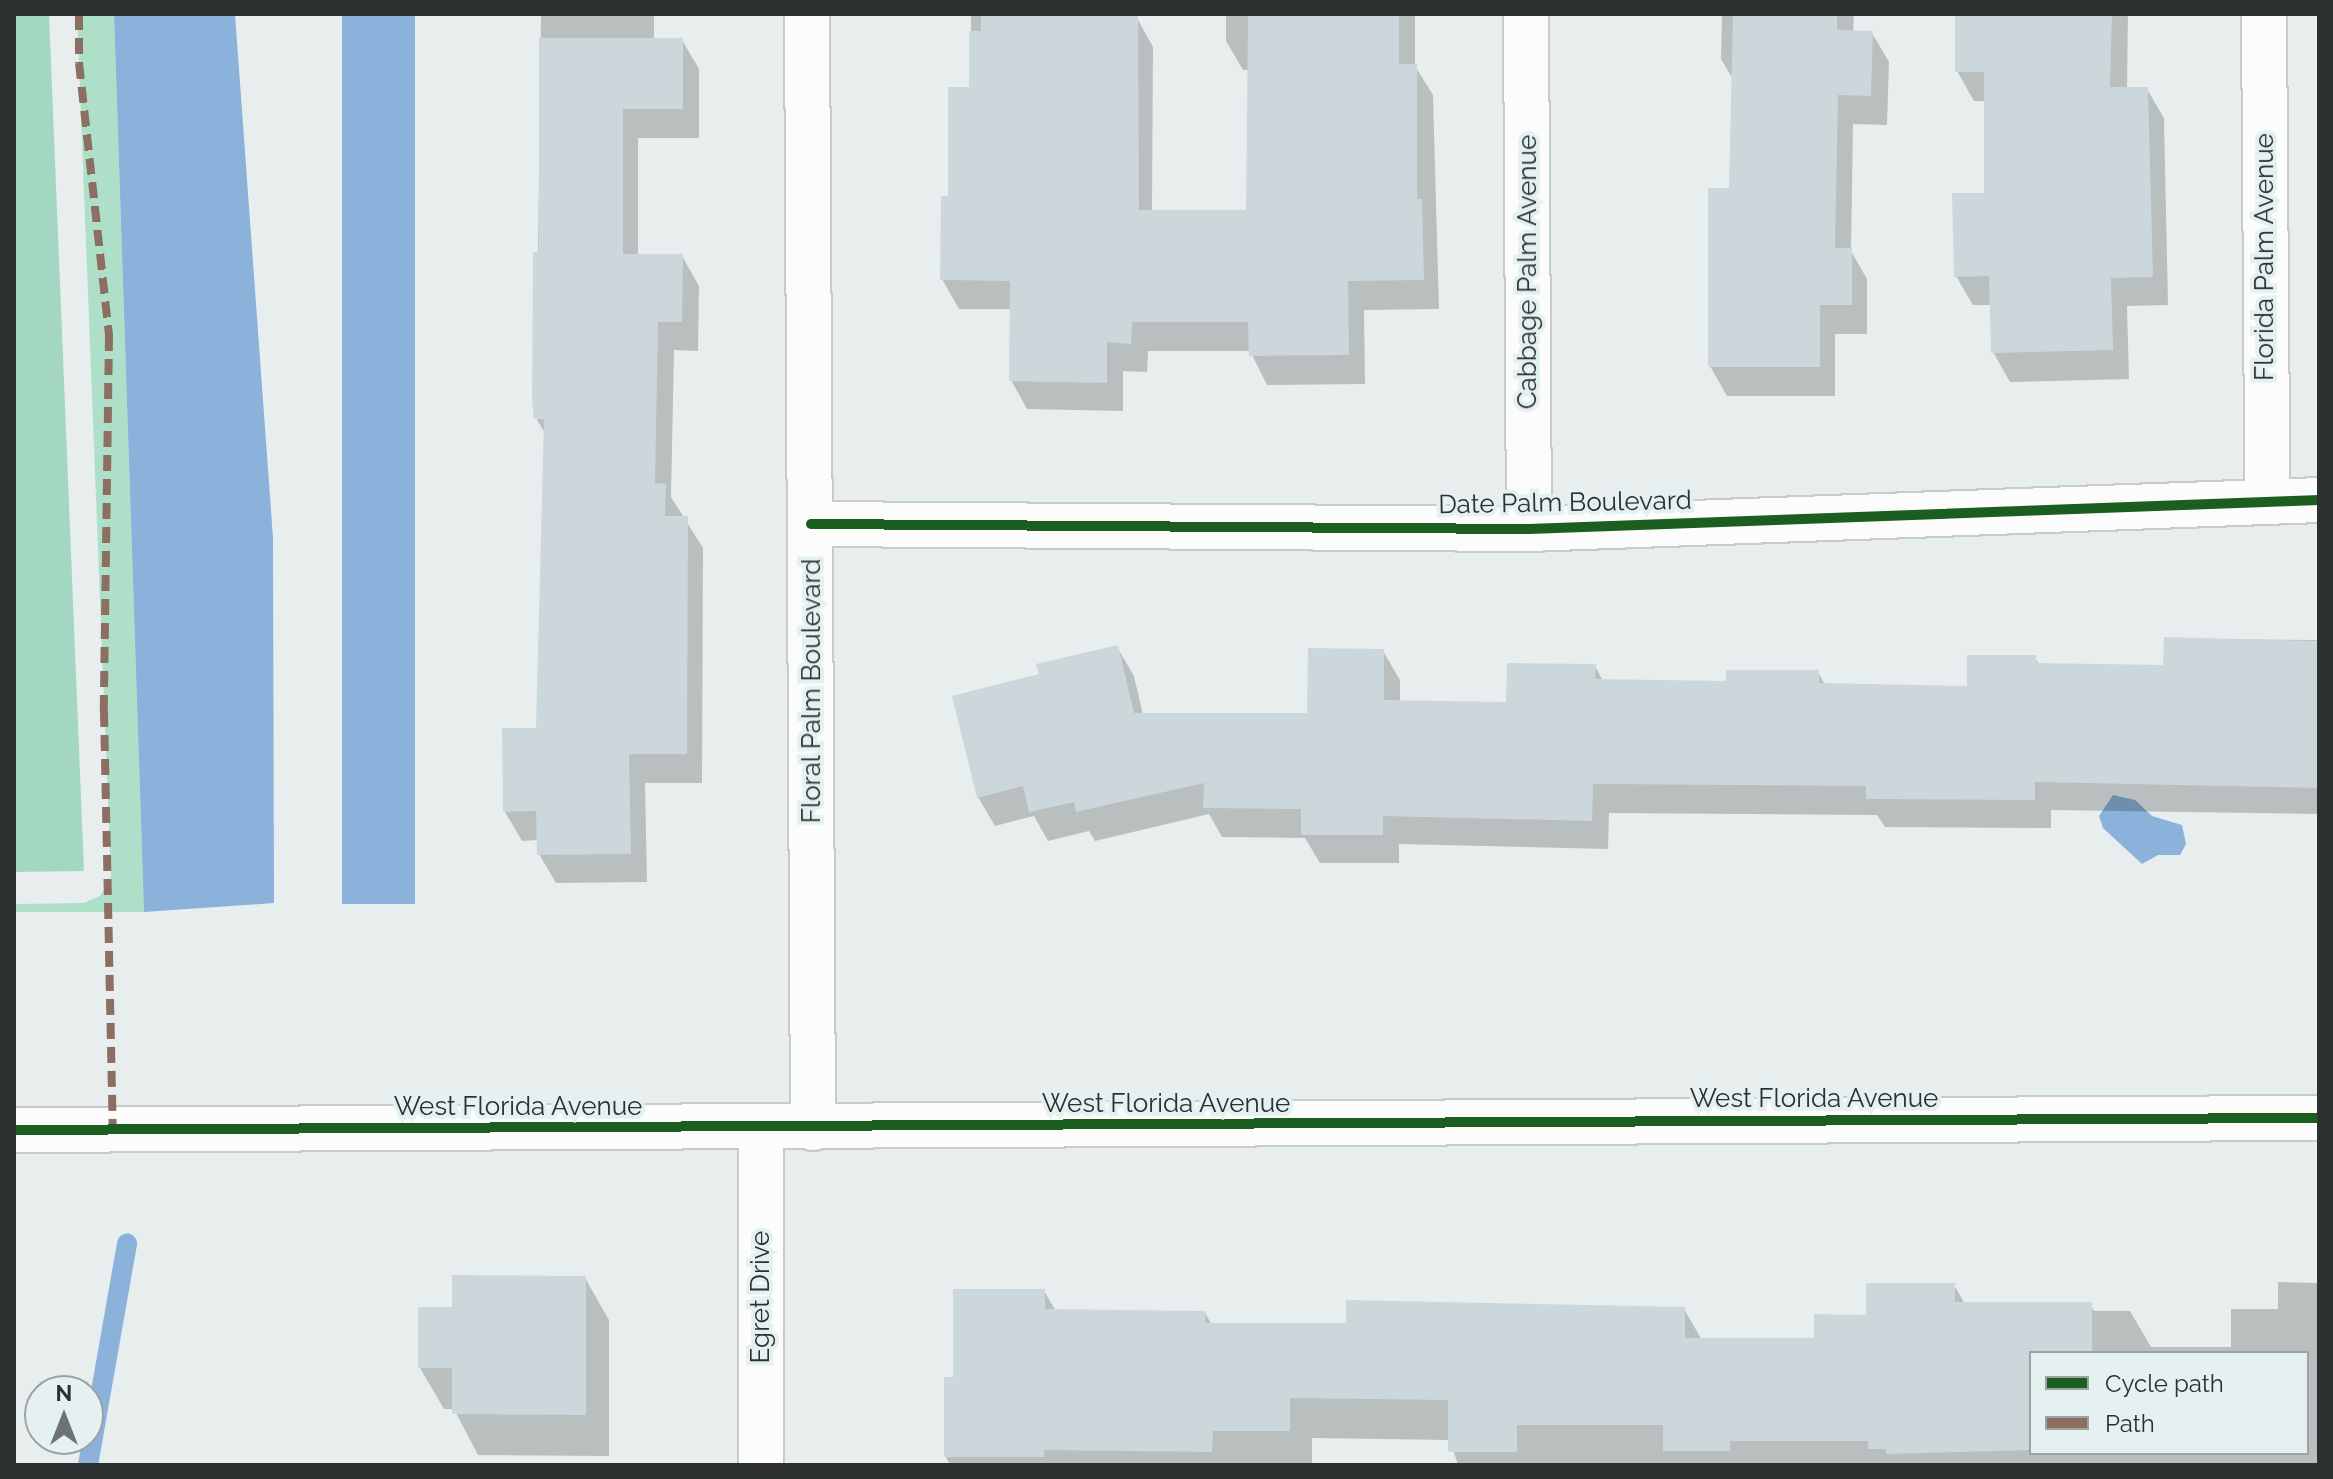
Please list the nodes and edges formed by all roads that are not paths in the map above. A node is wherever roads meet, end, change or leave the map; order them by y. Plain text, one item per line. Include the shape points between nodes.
1 (807, 14) edge
2 (1526, 14) edge
3 (2264, 14) edge
4 (2267, 499) junction
5 (2319, 500) edge
6 (811, 524) junction
7 (1529, 529) junction
8 (2319, 1118) edge
9 (761, 1128) junction
10 (813, 1128) junction
11 (14, 1130) edge
12 (761, 1465) edge

1 - 6 street, Floral Palm Boulevard
2 - 7 street, Cabbage Palm Avenue
3 - 4 street, Florida Palm Avenue
4 - 5 street, Date Palm Boulevard
4 - 7 street, Date Palm Boulevard
6 - 7 street, Date Palm Boulevard
6 - 10 street, Floral Palm Boulevard
8 - 10 street, West Florida Avenue
9 - 10 street, West Florida Avenue
9 - 11 street, West Florida Avenue
9 - 12 street, Egret Drive

